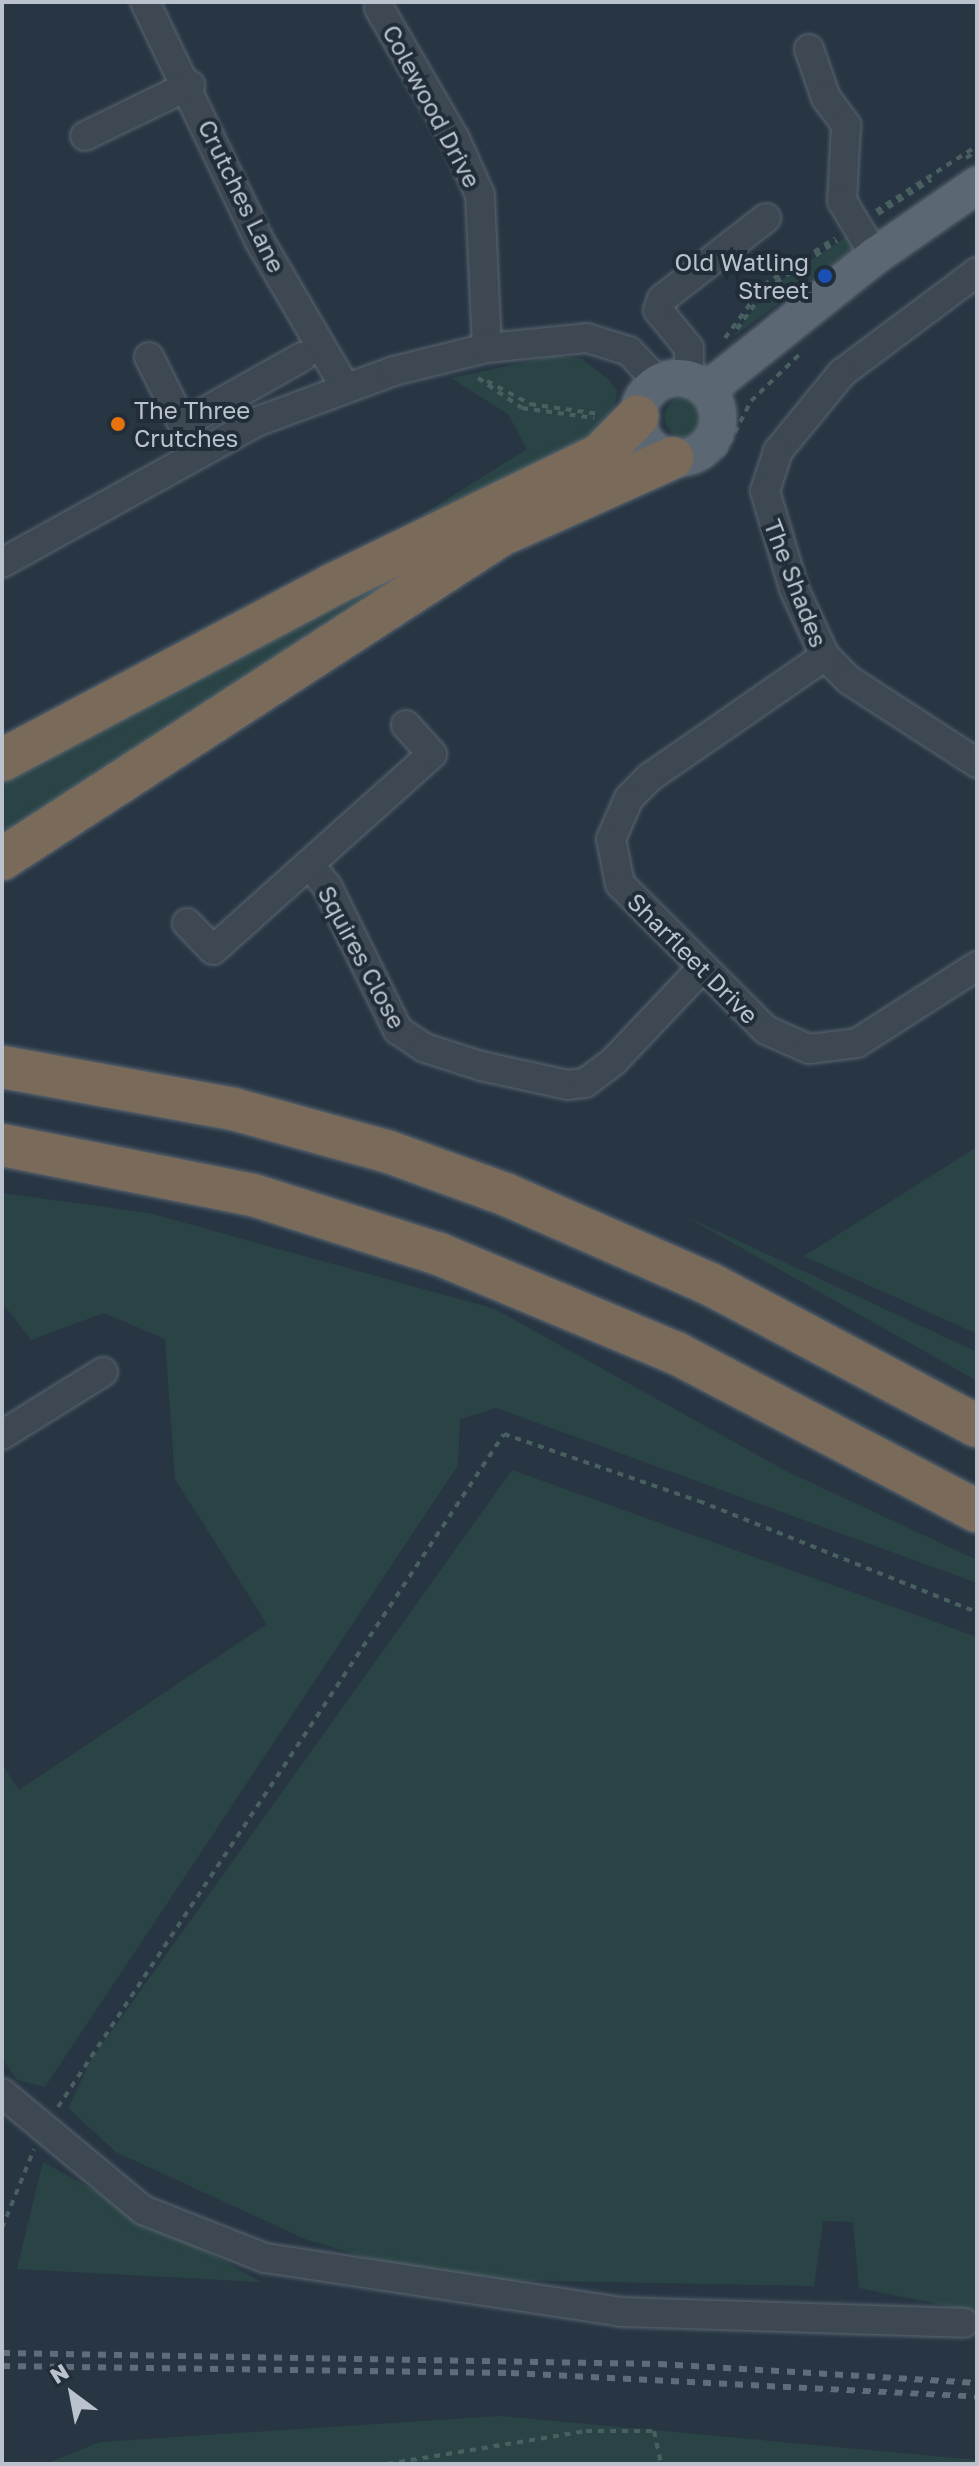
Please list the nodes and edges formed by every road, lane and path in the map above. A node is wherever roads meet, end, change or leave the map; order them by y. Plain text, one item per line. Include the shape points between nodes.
1 (145, 2) edge
2 (379, 8) dead end
3 (809, 49) dead end
4 (190, 85) junction
5 (85, 136) dead end
6 (977, 148) edge
7 (977, 185) edge
8 (766, 218) dead end
9 (862, 237) junction
10 (977, 272) edge
11 (719, 347) dead end
12 (487, 348) junction
13 (149, 357) dead end
14 (302, 357) dead end
15 (478, 378) dead end
16 (769, 383) dead end
17 (345, 387) junction
18 (651, 401) junction
19 (183, 424) junction
20 (198, 455) junction
21 (681, 464) junction
22 (2, 563) edge
23 (825, 656) junction
24 (406, 725) dead end
25 (2, 760) edge
26 (977, 763) edge
27 (2, 859) edge
28 (309, 864) junction
29 (187, 923) dead end
30 (977, 966) edge
31 (702, 968) junction
32 (2, 1067) edge
33 (2, 1145) edge
34 (103, 1372) dead end
35 (977, 1426) edge
36 (2, 1435) edge
37 (977, 1511) edge
38 (977, 1612) edge
39 (2, 2093) edge
40 (42, 2130) junction
41 (2, 2228) edge
42 (964, 2323) dead end
43 (387, 2464) edge
44 (661, 2464) edge

1 - 4 street, Crutches Lane
2 - 12 street, Colewood Drive via 455,139 480,195
3 - 9 street via 826,98 846,125 839,188
4 - 5 street
4 - 17 street, Crutches Lane via 259,240
6 - 9 path
7 - 9 main road
8 - 18 street via 662,299 658,310 688,345
9 - 11 path via 766,289
9 - 18 main road
10 - 23 street, The Shades via 842,373 771,465 766,505
12 - 17 street
12 - 18 street via 605,340 642,360
13 - 19 street
14 - 19 street
15 - 18 path via 522,408
16 - 21 path via 751,401 724,454
17 - 20 street via 256,422
18 - 21 main road via 651,448
18 - 21 main road via 718,412 714,436
18 - 25 highway via 600,455 332,585
19 - 20 street
20 - 22 street
21 - 27 highway via 501,535
23 - 26 street, The Shades via 849,680
23 - 31 street, Sharfleet Drive via 649,778 616,821 612,859 625,892
24 - 28 street, Squires Close via 432,754
28 - 29 street, Squires Close via 213,950
28 - 31 street, Squires Close via 327,886 398,1030 425,1048 481,1066 568,1085 585,1083 614,1061
30 - 31 street, Sharfleet Drive via 857,1043 822,1050 774,1036
32 - 35 highway via 233,1109 389,1152 507,1195 710,1284
33 - 37 highway via 253,1195 439,1254 676,1353
34 - 36 street
38 - 40 path via 699,1501 504,1434
39 - 40 street
40 - 41 path
40 - 42 street via 143,2210 265,2258 620,2312
43 - 44 path via 586,2431 654,2431

